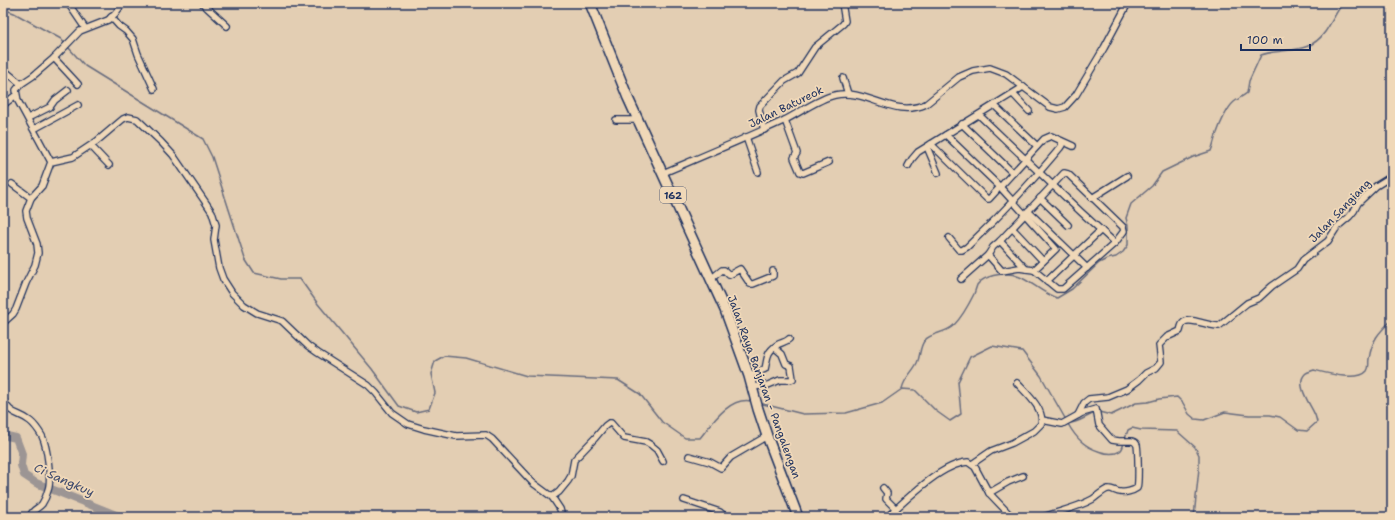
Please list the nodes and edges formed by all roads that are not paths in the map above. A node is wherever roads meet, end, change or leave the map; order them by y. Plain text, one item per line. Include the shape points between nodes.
1 (68, 3) edge
2 (123, 3) edge
3 (202, 3) edge
4 (590, 3) edge
5 (842, 3) edge
6 (1128, 3) edge
7 (111, 17) junction
8 (227, 26) dead end
9 (85, 28) junction
10 (54, 58) junction
11 (3, 69) edge
12 (842, 78) dead end
13 (20, 84) junction
14 (78, 84) dead end
15 (1022, 87) junction
16 (154, 89) dead end
17 (68, 90) dead end
18 (16, 94) junction
19 (848, 94) junction
20 (1013, 94) junction
21 (3, 105) edge
22 (78, 105) dead end
23 (994, 106) junction
24 (1029, 111) dead end
25 (979, 115) junction
26 (28, 118) junction
27 (616, 120) dead end
28 (638, 120) junction
29 (785, 120) junction
30 (962, 124) junction
31 (34, 129) junction
32 (764, 130) junction
33 (946, 134) junction
34 (746, 137) junction
35 (1061, 141) junction
36 (91, 146) junction
37 (929, 146) junction
38 (1037, 146) junction
39 (1073, 146) dead end
40 (1025, 159) junction
41 (51, 162) junction
42 (829, 162) dead end
43 (109, 165) dead end
44 (908, 166) dead end
45 (758, 172) dead end
46 (1040, 172) junction
47 (938, 173) dead end
48 (1012, 173) junction
49 (663, 174) junction
50 (1127, 176) dead end
51 (1392, 176) edge
52 (12, 184) dead end
53 (1053, 185) junction
54 (1000, 187) junction
55 (31, 198) junction
56 (1040, 198) junction
57 (1092, 198) junction
58 (1014, 202) junction
59 (1026, 212) junction
60 (1068, 225) dead end
61 (1012, 228) junction
62 (1101, 230) junction
63 (949, 238) dead end
64 (1000, 241) junction
65 (1116, 243) junction
66 (988, 254) junction
67 (1074, 256) junction
68 (1043, 261) junction
69 (1087, 268) junction
70 (1026, 269) junction
71 (1034, 270) junction
72 (773, 271) dead end
73 (711, 279) junction
74 (961, 279) dead end
75 (1047, 281) junction
76 (3, 323) edge
77 (789, 339) dead end
78 (774, 348) junction
79 (749, 376) junction
80 (1017, 383) dead end
81 (752, 388) junction
82 (3, 399) edge
83 (1078, 415) junction
84 (1042, 420) junction
85 (767, 436) junction
86 (690, 456) dead end
87 (662, 461) dead end
88 (972, 464) junction
89 (1023, 476) dead end
90 (883, 488) dead end
91 (989, 493) junction
92 (552, 497) junction
93 (684, 500) dead end
94 (896, 509) junction
95 (796, 516) edge
96 (30, 517) edge
97 (562, 517) edge
98 (726, 517) edge
99 (887, 517) edge
100 (1012, 517) edge
101 (1043, 517) edge

1 - 9 street
2 - 7 street
3 - 8 street
4 - 28 main road, Jalan Raya Banjaran - Pangalengan / 162
5 - 32 street via 845,21 843,24 816,47 798,73 784,81 760,106
6 - 15 street, Jalan Batureok via 1076,95 1065,107 1050,107
7 - 9 street
7 - 16 street via 133,39
9 - 10 street
10 - 13 street
10 - 14 street
11 - 13 street
12 - 19 street
13 - 18 street
15 - 19 street, Jalan Batureok via 1006,74 990,68 972,71 959,77 926,104 906,109
15 - 20 street
17 - 26 street via 50,107
18 - 21 street
18 - 26 street
19 - 29 street, Jalan Batureok via 824,98
20 - 23 street
20 - 24 street
22 - 31 street
23 - 25 street
23 - 38 street
25 - 30 street
25 - 40 street
26 - 31 street
27 - 28 street
28 - 49 main road, Jalan Raya Banjaran - Pangalengan / 162
29 - 32 street, Jalan Batureok
29 - 42 street via 797,153 794,158 801,173
30 - 33 street
30 - 48 street
31 - 41 street
32 - 34 street, Jalan Batureok
33 - 37 street
33 - 54 street
34 - 45 street
34 - 49 street, Jalan Batureok
35 - 38 street via 1052,136
35 - 39 street
35 - 46 street via 1060,148
36 - 41 street via 73,157
36 - 43 street
36 - 92 street via 123,119 128,117 138,120 173,155 212,212 216,225 214,240 221,274 226,285 244,305 257,313 282,321 313,350 368,385 392,413 408,424 456,436 486,435 496,442 533,484
37 - 44 street via 914,156
37 - 47 street
37 - 54 street via 987,199
38 - 40 street
40 - 46 street
40 - 48 street
41 - 55 street via 42,186
46 - 53 street
46 - 58 street
48 - 54 street
49 - 73 main road, Jalan Raya Banjaran - Pangalengan / 162
50 - 57 street
51 - 83 street, Jalan Sangiang via 1376,186 1358,203 1349,217 1337,226 1328,241 1259,298 1246,303 1222,325 1185,321 1180,331 1167,337 1160,345 1162,362 1156,368 1120,392 1108,397 1088,399
52 - 55 street
53 - 56 street
53 - 57 street via 1066,173
53 - 62 street
54 - 58 street
55 - 76 street via 26,215 37,244 36,259 16,309
56 - 59 street
56 - 60 street
57 - 65 street via 1123,227 1124,231
58 - 59 street
58 - 63 street via 964,249 959,250
59 - 61 street
59 - 67 street
59 - 68 street via 1056,249
61 - 64 street
61 - 68 street
62 - 65 street
62 - 67 street
64 - 66 street
64 - 70 street
65 - 69 street
66 - 70 street via 1002,271
66 - 74 street
67 - 69 street
67 - 75 street
68 - 71 street
69 - 75 street via 1063,289 1057,289
70 - 71 street
71 - 75 street
72 - 73 street via 773,276 752,284 740,268 729,275 722,270
73 - 79 main road, Jalan Raya Banjaran - Pangalengan / 162
77 - 78 street
78 - 79 street via 768,354 765,369
78 - 81 street via 782,354 786,364 792,366 793,379
79 - 81 main road, Jalan Raya Banjaran - Pangalengan / 162
80 - 84 street via 1035,403
81 - 85 main road, Jalan Raya Banjaran - Pangalengan / 162
82 - 96 street via 10,410 32,422 42,436 50,474 49,489 42,504
83 - 84 street via 1062,424
83 - 101 street via 1097,412 1099,425 1112,440 1132,440 1136,444 1138,486 1132,491 1106,490 1082,504
84 - 88 street via 1034,431 991,451
85 - 86 street via 731,457 721,468
85 - 95 main road, Jalan Raya Banjaran - Pangalengan / 162
87 - 92 street via 657,450 651,445 637,439 624,438 612,423 609,423 575,459 568,481
88 - 91 street
88 - 94 street via 962,462 946,468
89 - 91 street
90 - 94 street via 887,493 886,499
91 - 100 street
92 - 97 street
93 - 98 street via 720,512
94 - 99 street

